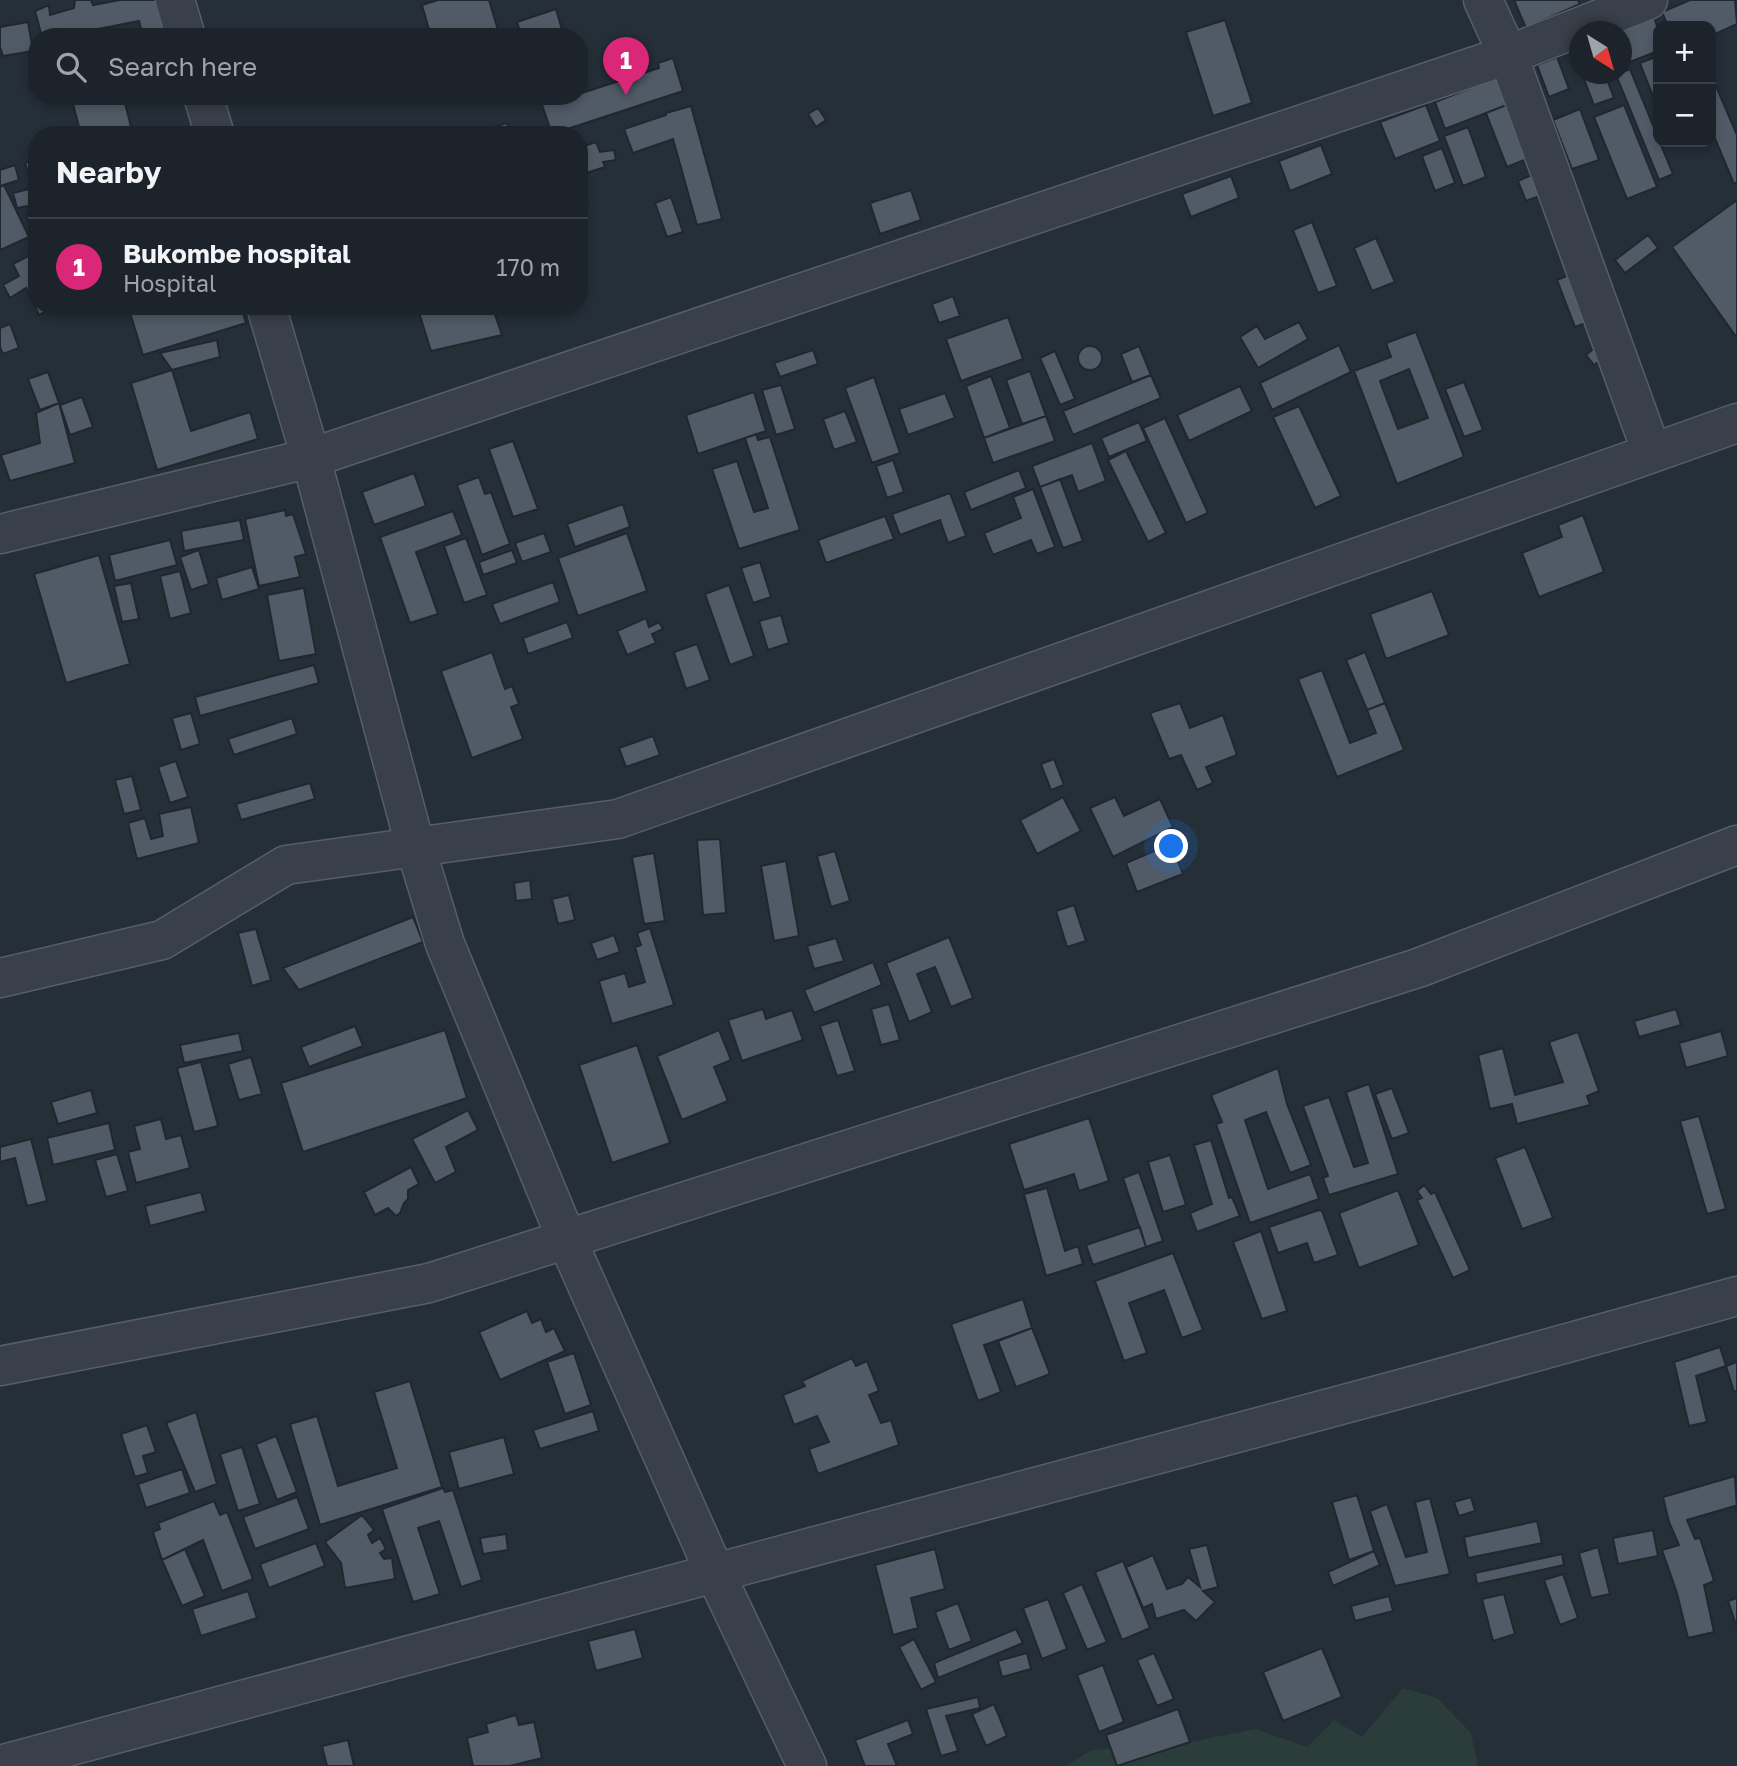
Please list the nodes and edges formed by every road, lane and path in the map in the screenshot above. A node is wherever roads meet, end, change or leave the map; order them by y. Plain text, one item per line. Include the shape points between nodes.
1 (175, 0) edge
2 (1483, 0) edge
3 (1648, 0) edge
4 (183, 28) edge
5 (1508, 55) junction
6 (206, 105) edge
7 (212, 126) edge
8 (269, 315) edge
9 (1737, 423) edge
10 (1652, 453) junction
11 (311, 458) junction
12 (0, 534) edge
13 (1737, 845) edge
14 (416, 849) junction
15 (0, 978) edge
16 (567, 1240) junction
17 (1737, 1296) edge
18 (0, 1366) edge
19 (715, 1573) junction
20 (0, 1765) edge
21 (807, 1766) edge

1 - 4 street
2 - 5 street
3 - 5 street
5 - 10 street
5 - 11 street
6 - 7 street
8 - 11 street
9 - 10 street
10 - 14 street via 618,819
11 - 12 street
11 - 14 street
13 - 16 street via 1418,968
14 - 15 street via 286,865 162,940
14 - 16 street via 445,944
16 - 18 street via 429,1283
16 - 19 street
17 - 19 street
19 - 20 street
19 - 21 street

